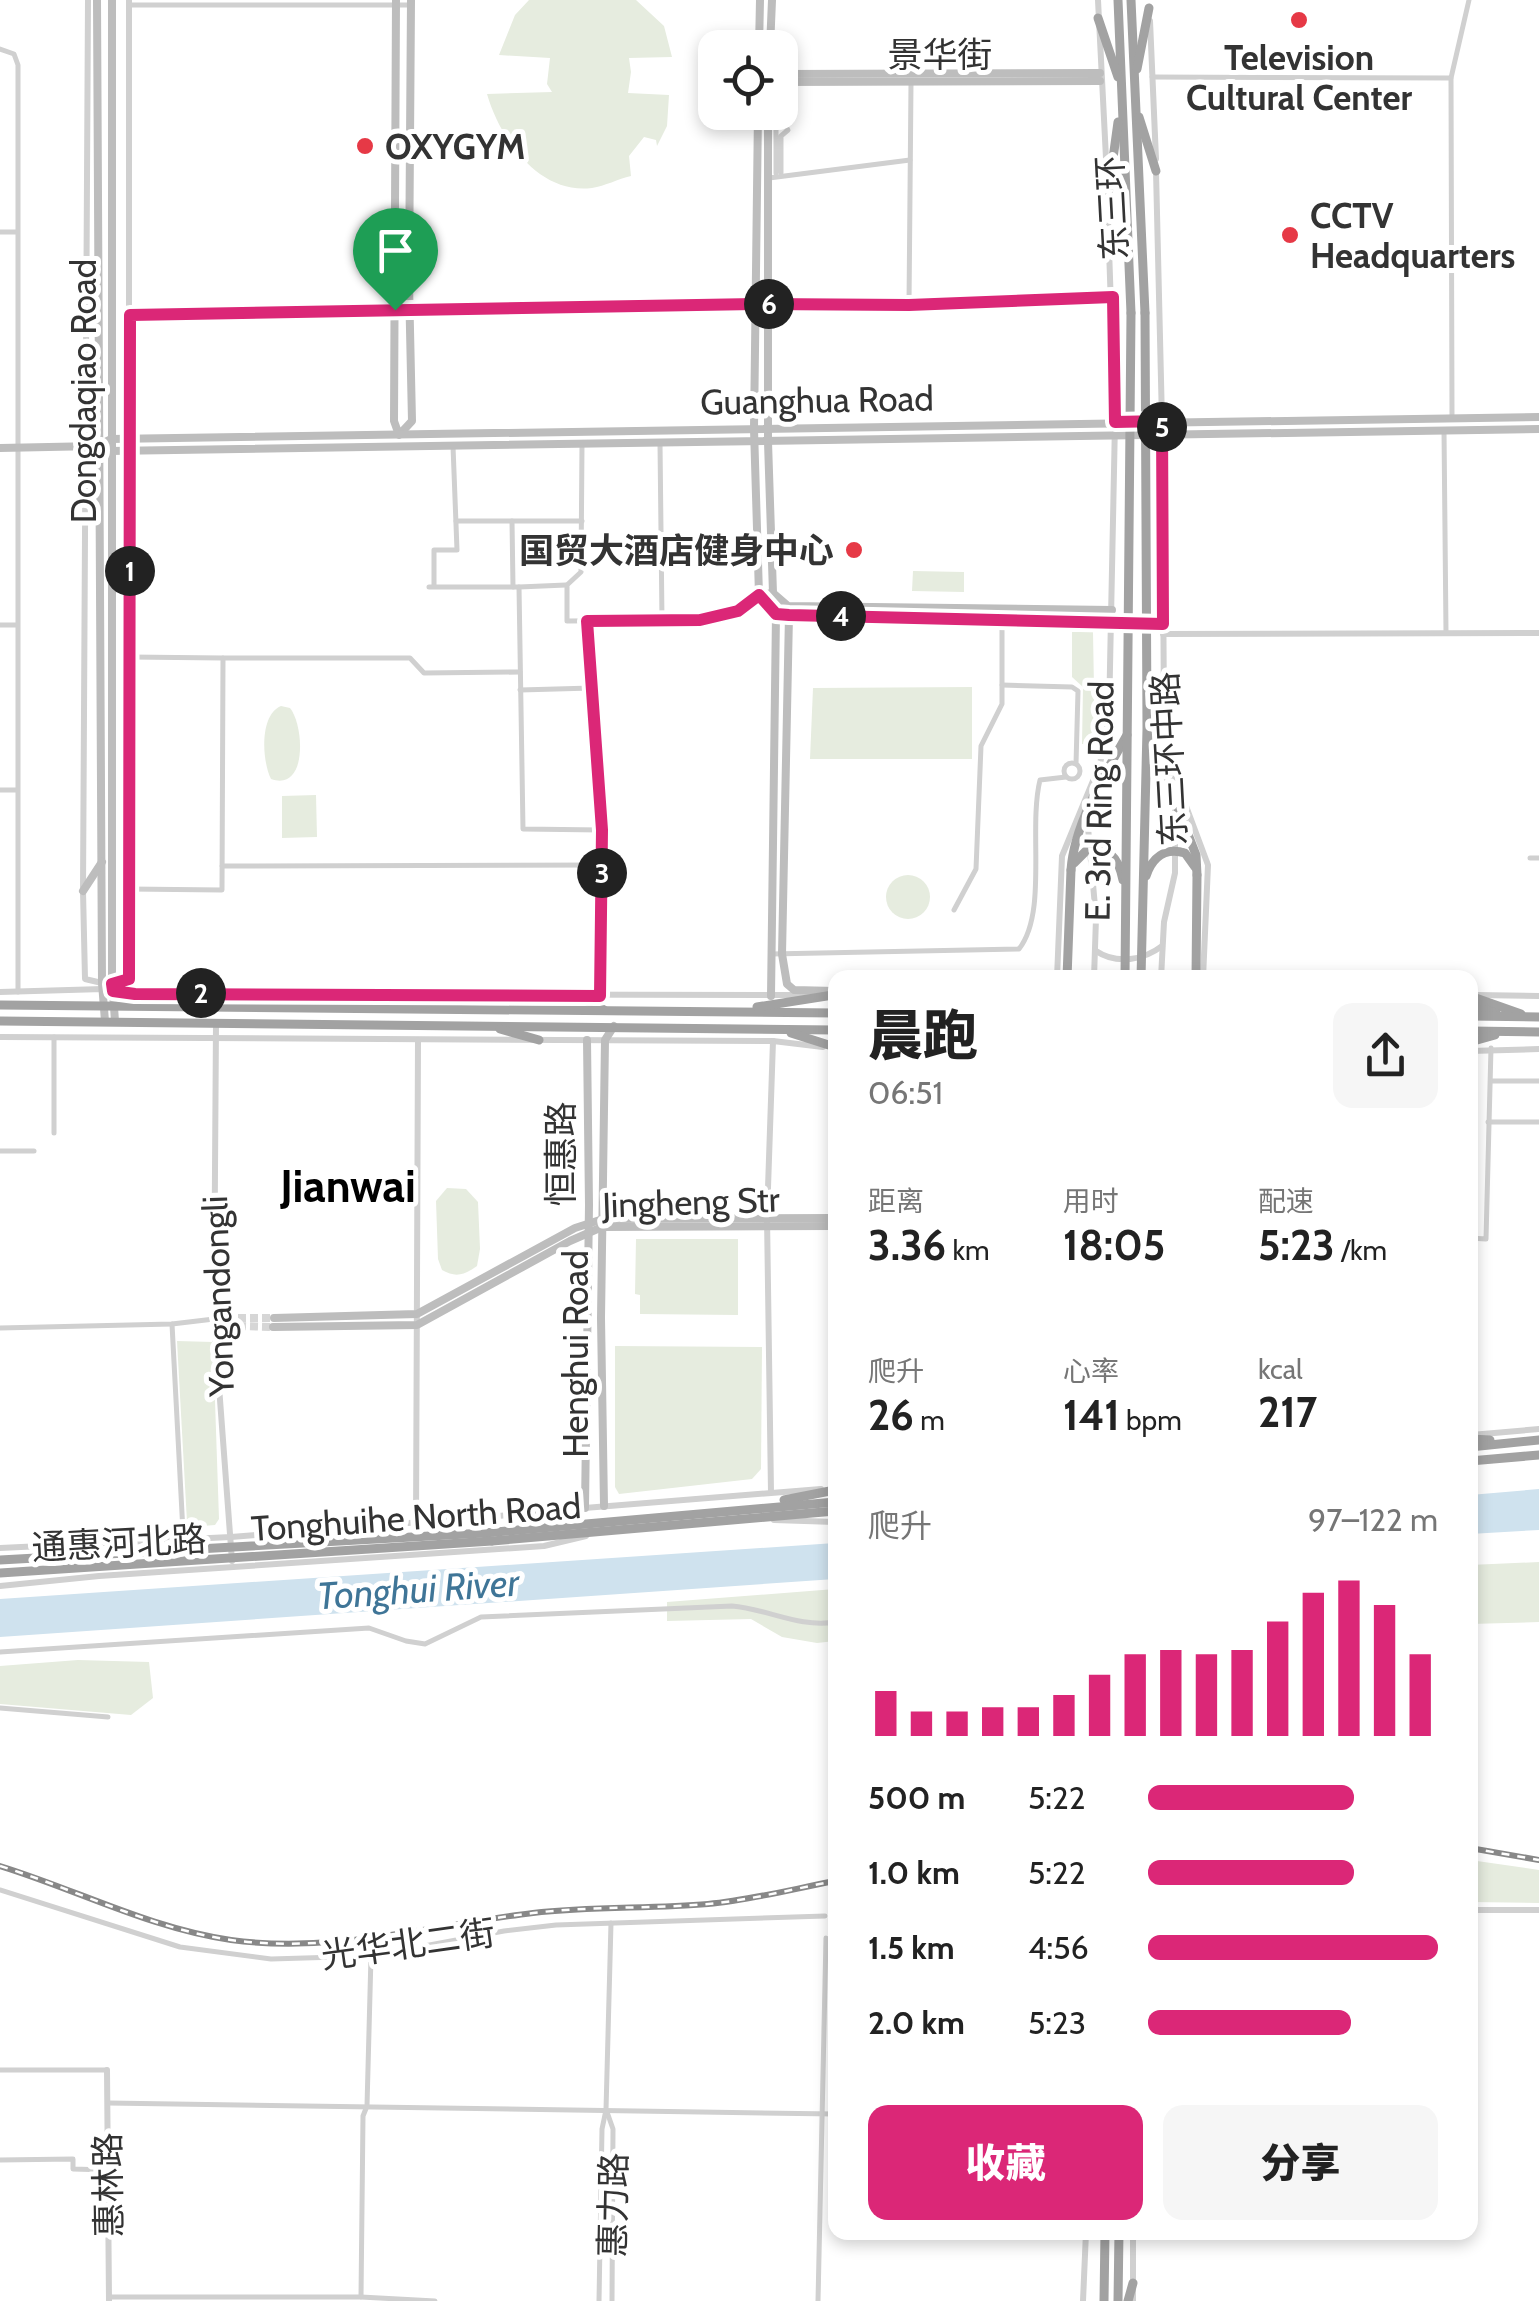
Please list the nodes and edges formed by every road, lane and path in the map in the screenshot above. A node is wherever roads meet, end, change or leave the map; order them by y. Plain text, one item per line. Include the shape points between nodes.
1 (88, 0) edge
2 (97, 0) edge
3 (112, 0) edge
4 (760, 0) edge
5 (772, 0) edge
6 (1098, 0) edge
7 (1118, 0) edge
8 (1131, 0) edge
9 (1469, 0) edge
10 (129, 2) edge
11 (274, 2) edge
12 (396, 2) edge
13 (411, 2) edge
14 (1149, 4) edge
15 (1098, 18) junction
16 (759, 30) edge
17 (771, 30) edge
18 (0, 50) edge
19 (798, 75) edge
20 (1100, 77) junction
21 (909, 78) junction
22 (1152, 78) junction
23 (1451, 78) junction
24 (798, 81) edge
25 (1121, 86) junction
26 (1134, 86) junction
27 (1121, 100) junction
28 (1134, 100) junction
29 (758, 130) edge
30 (769, 130) edge
31 (909, 159) junction
32 (1156, 171) junction
33 (772, 175) junction
34 (1108, 195) junction
35 (0, 232) edge
36 (17, 232) junction
37 (1113, 297) junction
38 (755, 304) junction
39 (767, 304) junction
40 (907, 305) junction
41 (395, 310) junction
42 (410, 310) junction
43 (1145, 313) joint
44 (130, 315) junction
45 (1539, 417) edge
46 (1452, 418) junction
47 (1162, 421) junction
48 (1115, 422) junction
49 (754, 429) junction
50 (768, 429) junction
51 (1539, 429) edge
52 (1444, 430) junction
53 (399, 435) junction
54 (1162, 436) junction
55 (1115, 437) junction
56 (110, 439) junction
57 (130, 439) junction
58 (754, 442) junction
59 (768, 442) junction
60 (660, 443) junction
61 (582, 444) junction
62 (86, 445) junction
63 (97, 446) junction
64 (453, 446) junction
65 (0, 448) edge
66 (16, 448) junction
67 (130, 450) junction
68 (110, 451) junction
69 (582, 520) junction
70 (456, 521) junction
71 (512, 521) junction
72 (567, 585) junction
73 (516, 587) junction
74 (773, 593) junction
75 (759, 595) junction
76 (776, 614) junction
77 (789, 615) junction
78 (1002, 618) junction
79 (1111, 618) junction
80 (587, 621) junction
81 (662, 621) junction
82 (1163, 624) junction
83 (0, 625) edge
84 (16, 625) junction
85 (1164, 634) junction
86 (1446, 634) junction
87 (1539, 634) edge
88 (130, 657) junction
89 (223, 658) junction
90 (520, 672) junction
91 (1002, 686) junction
92 (592, 688) junction
93 (520, 690) junction
94 (1147, 728) junction
95 (1128, 733) junction
96 (1076, 764) junction
97 (1066, 777) junction
98 (1174, 777) junction
99 (0, 790) edge
100 (16, 790) junction
101 (1086, 800) junction
102 (602, 830) junction
103 (1530, 858) dead end
104 (1539, 858) edge
105 (102, 862) junction
106 (222, 866) junction
107 (602, 866) junction
108 (1070, 870) junction
109 (1197, 875) junction
110 (129, 889) junction
111 (84, 891) junction
112 (1126, 898) junction
113 (1143, 898) junction
114 (954, 910) dead end
115 (1163, 946) junction
116 (1095, 951) junction
117 (772, 954) junction
118 (782, 954) junction
119 (1063, 970) edge
120 (1063, 970) edge
121 (1094, 970) edge
122 (1124, 970) edge
123 (1140, 970) edge
124 (1162, 970) edge
125 (1197, 970) edge
126 (1197, 970) edge
127 (107, 987) junction
128 (0, 992) edge
129 (18, 992) junction
130 (828, 993) edge
131 (828, 994) edge
132 (447, 995) junction
133 (576, 995) junction
134 (828, 995) edge
135 (1478, 995) edge
136 (600, 996) junction
137 (772, 996) junction
138 (1539, 996) edge
139 (1478, 998) edge
140 (0, 1006) edge
141 (110, 1006) junction
142 (1478, 1008) edge
143 (410, 1010) junction
144 (730, 1011) junction
145 (606, 1012) junction
146 (828, 1013) edge
147 (1478, 1016) edge
148 (1508, 1017) junction
149 (1534, 1017) edge
150 (0, 1020) edge
151 (110, 1021) junction
152 (216, 1023) junction
153 (488, 1026) junction
154 (614, 1026) junction
155 (778, 1029) junction
156 (828, 1030) edge
157 (1478, 1031) edge
158 (1507, 1032) junction
159 (1539, 1032) edge
160 (0, 1037) edge
161 (54, 1037) junction
162 (217, 1037) junction
163 (418, 1040) junction
164 (539, 1040) junction
165 (588, 1040) junction
166 (605, 1040) junction
167 (1478, 1040) edge
168 (773, 1041) junction
169 (828, 1046) edge
170 (828, 1047) edge
171 (1491, 1048) junction
172 (1539, 1048) edge
173 (1478, 1050) edge
174 (587, 1062) junction
175 (1491, 1081) junction
176 (1539, 1082) edge
177 (1488, 1122) junction
178 (1539, 1122) edge
179 (604, 1128) junction
180 (54, 1133) dead end
181 (0, 1151) edge
182 (34, 1151) dead end
183 (828, 1218) edge
184 (767, 1222) junction
185 (602, 1223) junction
186 (828, 1226) edge
187 (588, 1227) junction
188 (1478, 1238) edge
189 (417, 1314) junction
190 (214, 1320) junction
191 (238, 1322) tunnel mouth
192 (172, 1324) junction
193 (416, 1325) junction
194 (0, 1328) edge
195 (1539, 1429) edge
196 (1478, 1439) edge
197 (1478, 1440) edge
198 (1533, 1441) edge
199 (586, 1442) junction
200 (1539, 1455) edge
201 (1478, 1462) edge
202 (602, 1480) junction
203 (828, 1489) edge
204 (828, 1491) edge
205 (771, 1492) junction
206 (828, 1504) edge
207 (604, 1506) junction
208 (585, 1508) junction
209 (747, 1508) junction
210 (809, 1509) junction
211 (828, 1510) edge
212 (520, 1514) junction
213 (753, 1518) junction
214 (828, 1522) edge
215 (416, 1524) junction
216 (600, 1524) junction
217 (610, 1531) junction
218 (231, 1537) junction
219 (488, 1537) junction
220 (183, 1540) junction
221 (0, 1548) edge
222 (0, 1560) edge
223 (232, 1569) junction
224 (0, 1571) edge
225 (184, 1571) junction
226 (0, 1586) edge
227 (828, 1622) edge
228 (0, 1652) edge
229 (0, 1708) edge
230 (108, 1717) dead end
231 (0, 1890) edge
232 (1478, 1910) edge
233 (1539, 1910) edge
234 (825, 1916) dead end
235 (610, 1923) junction
236 (826, 1938) dead end
237 (371, 1956) junction
238 (0, 2070) edge
239 (107, 2070) joint
240 (107, 2102) junction
241 (368, 2106) junction
242 (606, 2110) junction
243 (820, 2114) junction
244 (828, 2114) edge
245 (0, 2160) edge
246 (108, 2170) junction
247 (1086, 2240) edge
248 (1105, 2240) edge
249 (1120, 2240) edge
250 (1133, 2240) edge
251 (1105, 2278) junction
252 (1133, 2283) joint
253 (361, 2297) junction
254 (109, 2299) edge
255 (434, 2301) edge
256 (599, 2301) edge
257 (612, 2301) edge
258 (818, 2301) edge
259 (1084, 2301) edge
260 (1095, 2301) edge
261 (1104, 2301) edge
262 (1118, 2301) edge
263 (1131, 2301) edge

1 - 62 street
2 - 63 main road, Dongdaqiao Road
3 - 56 main road, Dongdaqiao Road
4 - 16 main road
5 - 17 main road
6 - 15 street
7 - 25 highway
8 - 26 highway
9 - 23 street
10 - 11 street
10 - 44 street
11 - 12 street
12 - 13 street
12 - 41 main road
13 - 42 main road
14 - 22 street, 东三环中路
14 - 26 highway
15 - 20 street
15 - 25 highway
18 - 36 street via 14,54 18,66
19 - 21 main road
20 - 21 main road
20 - 34 street
21 - 24 main road, 景华街
21 - 31 street
22 - 23 street
22 - 32 street, 东三环中路
23 - 46 street
25 - 27 highway
26 - 28 highway
27 - 34 highway
27 - 95 highway, E. 3rd Ring Road, bridge via 1132,313
28 - 32 highway
28 - 43 highway, 东三环
29 - 38 main road
30 - 33 main road
31 - 33 street
31 - 33 street
31 - 40 street
32 - 47 street, 东三环中路
33 - 33 street via 788,130 783,122 776,127
33 - 39 main road
34 - 37 street
35 - 36 street
36 - 66 street
37 - 40 street
37 - 48 street
38 - 39 street
38 - 42 street
38 - 49 main road
39 - 40 street
39 - 50 main road
41 - 42 street
41 - 44 street
41 - 53 main road
42 - 53 main road via 412,421
43 - 94 highway, E. 3rd Ring Road, bridge
44 - 57 street
45 - 46 main road, Guanghua Road
46 - 47 main road, Guanghua Road
47 - 48 main road, Guanghua Road
47 - 54 street, 东三环中路
48 - 50 main road, Guanghua Road
48 - 55 street
49 - 50 main road, Guanghua Road
49 - 53 main road, Guanghua Road
49 - 58 main road
50 - 59 main road
51 - 52 main road, Guanghua Road
52 - 54 main road, Guanghua Road
52 - 86 street
53 - 57 main road, Guanghua Road
54 - 55 main road, Guanghua Road
54 - 82 street, 东三环中路
55 - 59 main road, Guanghua Road
55 - 79 street
56 - 57 main road, Guanghua Road
56 - 63 main road, Guanghua Road
56 - 68 main road, Dongdaqiao Road
57 - 67 street
58 - 59 main road, Guanghua Road
58 - 60 main road, Guanghua Road
58 - 75 main road
59 - 74 main road
60 - 61 main road, Guanghua Road
60 - 81 street
61 - 64 main road, Guanghua Road
61 - 69 street
62 - 63 main road, Guanghua Road
62 - 66 main road, Guanghua Road
62 - 111 street
63 - 68 street, Guanghua Road
63 - 105 main road, Dongdaqiao Road
64 - 67 main road, Guanghua Road
64 - 70 street
65 - 66 main road, Guanghua Road
66 - 84 street
67 - 68 main road, Guanghua Road
67 - 88 street
68 - 127 main road, Dongdaqiao Road
69 - 71 street
69 - 72 street via 581,572
70 - 71 street
70 - 73 street via 457,550 434,550 431,587
71 - 73 street
72 - 73 street
72 - 80 street via 567,621
73 - 90 street
74 - 75 main road
74 - 77 main road
74 - 79 main road via 788,606
75 - 76 main road
75 - 81 street via 726,616
76 - 77 main road
76 - 117 main road
77 - 78 main road
77 - 118 main road
78 - 79 main road
78 - 91 street
79 - 82 street
79 - 101 street via 1110,716
80 - 81 street
80 - 92 street
82 - 85 street, 东三环中路
83 - 84 street
84 - 100 street
85 - 86 street
85 - 98 street, 东三环中路 via 1164,714
86 - 87 street
88 - 89 street
88 - 110 street
89 - 90 street via 410,658 424,672
89 - 106 street
90 - 93 street
91 - 96 street via 1078,690
91 - 114 street via 1002,704 981,746 976,869
92 - 93 street
92 - 102 street
93 - 102 street via 522,828
94 - 109 highway, bridge via 1196,855
94 - 113 highway, E. 3rd Ring Road, bridge
95 - 108 highway, bridge via 1080,832
95 - 112 highway, E. 3rd Ring Road, bridge
96 - 97 street via 1066,767
96 - 97 street via 1078,777
97 - 118 street via 1040,780 1036,911 1019,950
98 - 115 street, 东三环中路 via 1175,872
98 - 125 street via 1208,864
99 - 100 street
100 - 129 street
101 - 116 street
101 - 119 street via 1060,868
102 - 107 street
103 - 104 street
105 - 111 main road
105 - 127 main road, Dongdaqiao Road
106 - 107 street
106 - 110 street via 222,890
107 - 136 street
108 - 112 highway, bridge via 1086,851 1109,851 1120,865
108 - 120 highway
109 - 113 highway, bridge via 1184,853 1162,854 1150,866
109 - 126 highway
110 - 127 street via 129,979
111 - 127 street via 85,979
112 - 122 highway, E. 3rd Ring Road, bridge
113 - 123 highway, E. 3rd Ring Road, bridge
115 - 116 street via 1147,958 1106,958
115 - 124 street, 东三环中路
116 - 121 street
117 - 118 street
117 - 137 main road
118 - 130 main road via 786,984
127 - 129 street
127 - 132 street via 135,994
127 - 141 main road, Dongdaqiao Road
128 - 129 street
131 - 137 street
132 - 133 street
132 - 143 highway
133 - 136 street
133 - 145 highway
134 - 144 highway
135 - 138 street
136 - 137 street
139 - 149 highway
140 - 141 highway
141 - 143 highway
141 - 151 main road, Dongdaqiao Road
142 - 148 highway
143 - 145 highway
144 - 145 highway
144 - 146 highway
147 - 148 highway
148 - 149 highway
150 - 151 highway
151 - 152 highway
152 - 153 highway
152 - 162 street, Yongandongli
153 - 154 highway
153 - 164 highway
154 - 155 highway
154 - 166 main road
155 - 156 highway
155 - 169 highway
157 - 158 highway
158 - 159 highway
158 - 167 highway
160 - 161 street
161 - 162 street
161 - 180 street
162 - 163 street
162 - 190 street, Yongandongli
163 - 164 street
163 - 189 street
164 - 165 street
165 - 166 street
165 - 174 main road, 恒惠路
166 - 168 street
166 - 179 main road, Henghui Road
168 - 170 street
168 - 184 street
171 - 172 street
171 - 173 street
171 - 175 street
174 - 179 main road via 601,1067
174 - 187 main road, 恒惠路
175 - 176 street
175 - 177 street
177 - 178 street
177 - 188 street via 1486,1238
179 - 185 main road, Henghui Road
181 - 182 street
183 - 184 main road, Jingheng Str
184 - 185 main road, Jingheng Str
184 - 186 main road, Jingheng Str
184 - 205 street
185 - 187 main road, Jingheng Str
185 - 202 main road, Henghui Road
187 - 189 main road, Jingheng Str
187 - 193 main road, Jingheng Str
187 - 199 main road, 恒惠路
189 - 193 street
189 - 193 main road, Jingheng Str via 274,1322
190 - 191 main road
190 - 192 street
190 - 218 street, Yongandongli
192 - 194 street
192 - 220 street
193 - 215 street
195 - 196 street
197 - 198 highway
199 - 202 main road via 589,1483
199 - 208 main road, 恒惠路
200 - 201 highway
202 - 207 main road, Henghui Road
203 - 205 street, 通惠河北路
204 - 209 highway
205 - 207 street, 通惠河北路
206 - 210 highway, Tonghuihe North Road
207 - 208 street, 通惠河北路
208 - 212 street, 通惠河北路
209 - 210 highway, Tonghuihe North Road
209 - 216 highway, Tonghuihe North Road
210 - 211 highway, Tonghuihe North Road
210 - 213 highway, Tonghuihe North Road
212 - 215 street, 通惠河北路
212 - 216 highway
213 - 214 street
213 - 217 highway, Tonghuihe North Road
215 - 218 street, 通惠河北路
216 - 219 highway, Tonghuihe North Road
217 - 219 highway, Tonghuihe North Road
217 - 223 street, 通惠河北路 via 544,1546
218 - 220 street, 通惠河北路
218 - 223 street, Yongandongli
219 - 222 highway, Tonghuihe North Road, bridge
219 - 224 highway, Tonghuihe North Road, bridge
220 - 221 street, 通惠河北路
220 - 225 street
223 - 225 street, 通惠河北路
225 - 226 street, 通惠河北路
227 - 228 street via 800,1624 732,1606 480,1618 425,1644 369,1628
229 - 230 street
231 - 237 street, 光华北二街 via 180,1947 272,1959
232 - 233 street
234 - 235 street, 光华北二街
235 - 237 street, 光华北二街 via 504,1931
235 - 242 street
236 - 243 street
237 - 241 street
238 - 239 street
239 - 240 street, 惠林路
240 - 241 street
240 - 246 street, 惠林路
241 - 242 street
241 - 253 street
242 - 243 street
242 - 256 street
242 - 257 street, 惠力路 via 614,2129
243 - 244 street
243 - 258 street
245 - 246 street via 73,2159 73,2169
246 - 254 street, 惠林路
247 - 259 street
248 - 251 highway
249 - 262 highway
250 - 252 street
251 - 260 highway
251 - 261 highway
252 - 263 highway
253 - 254 street
253 - 255 street

